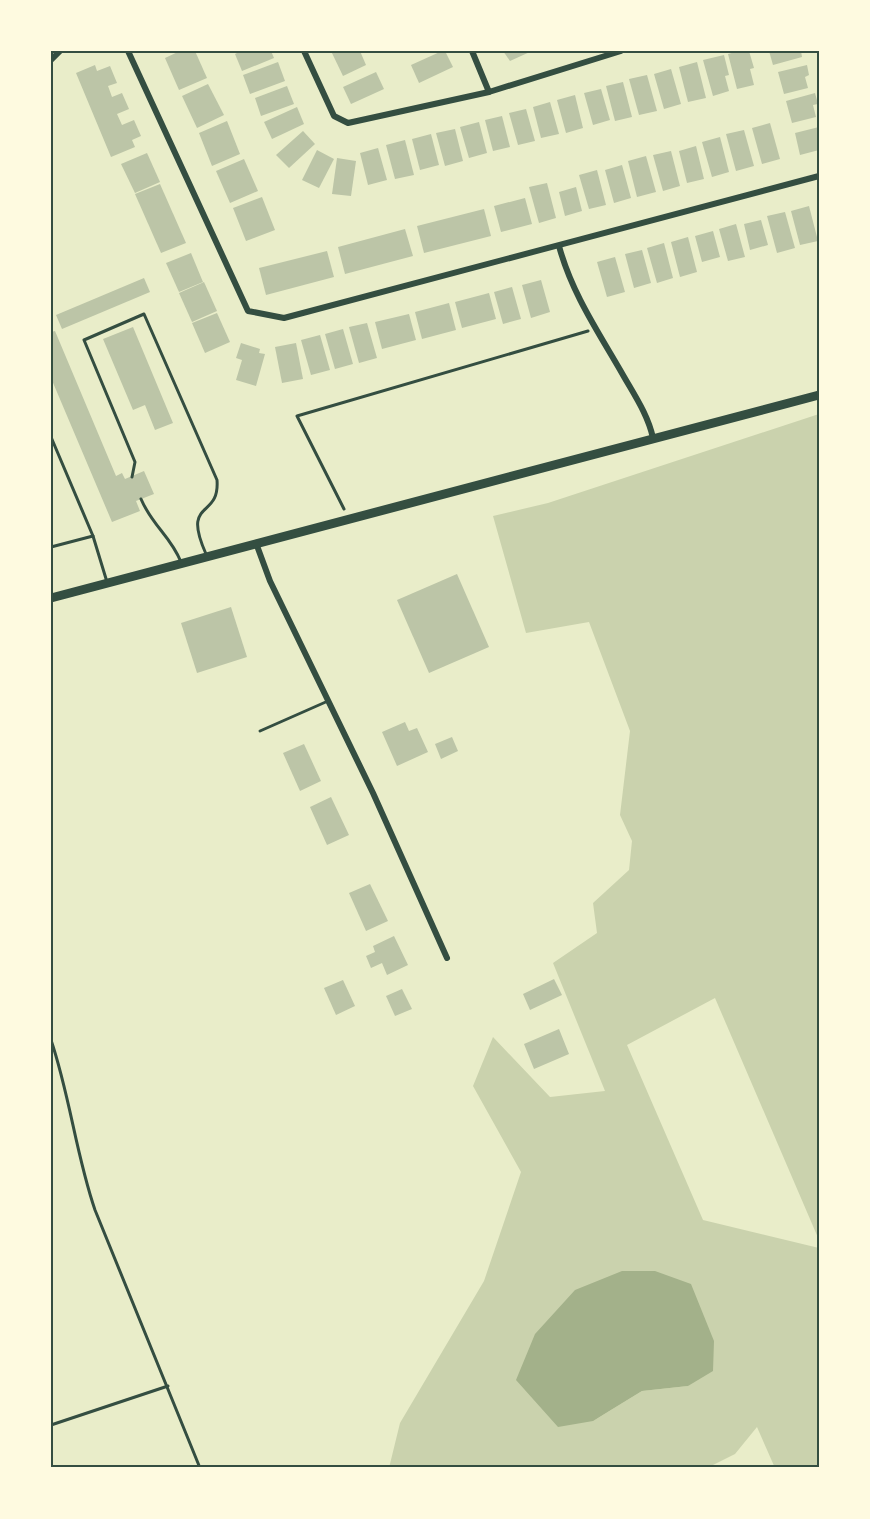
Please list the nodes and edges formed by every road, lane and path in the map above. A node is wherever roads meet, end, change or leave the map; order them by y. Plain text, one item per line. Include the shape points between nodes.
1 (60, 51) edge
2 (128, 51) edge
3 (304, 51) edge
4 (472, 51) edge
5 (621, 51) edge
6 (51, 60) edge
7 (489, 92) junction
8 (819, 176) edge
9 (559, 246) junction
10 (596, 329) junction
11 (819, 395) edge
12 (51, 437) edge
13 (653, 438) junction
14 (132, 477) dead end
15 (141, 499) dead end
16 (348, 519) junction
17 (93, 536) junction
18 (256, 543) junction
19 (51, 548) edge
20 (207, 557) junction
21 (181, 564) junction
22 (107, 584) junction
23 (51, 598) edge
24 (329, 700) junction
25 (260, 731) dead end
26 (447, 958) dead end
27 (51, 1041) edge
28 (168, 1386) junction
29 (51, 1425) edge
30 (200, 1468) edge

1 - 6 street
2 - 9 street via 248,311 284,318
3 - 7 street via 334,116 348,123
4 - 7 street
5 - 7 street
8 - 9 street
9 - 10 street via 569,280
10 - 13 street via 643,409
10 - 16 path via 297,416
11 - 13 main road
12 - 17 lane
13 - 16 main road
14 - 20 lane via 135,462 84,340 144,314 217,480 214,500 199,514 195,525
15 - 21 lane via 153,524 174,544
16 - 18 main road
17 - 19 lane
17 - 22 lane
18 - 20 main road
18 - 24 street via 287,618
20 - 21 main road
21 - 22 main road
22 - 23 main road
24 - 25 lane
24 - 26 street
27 - 28 lane via 88,1189
28 - 29 lane
28 - 30 lane

